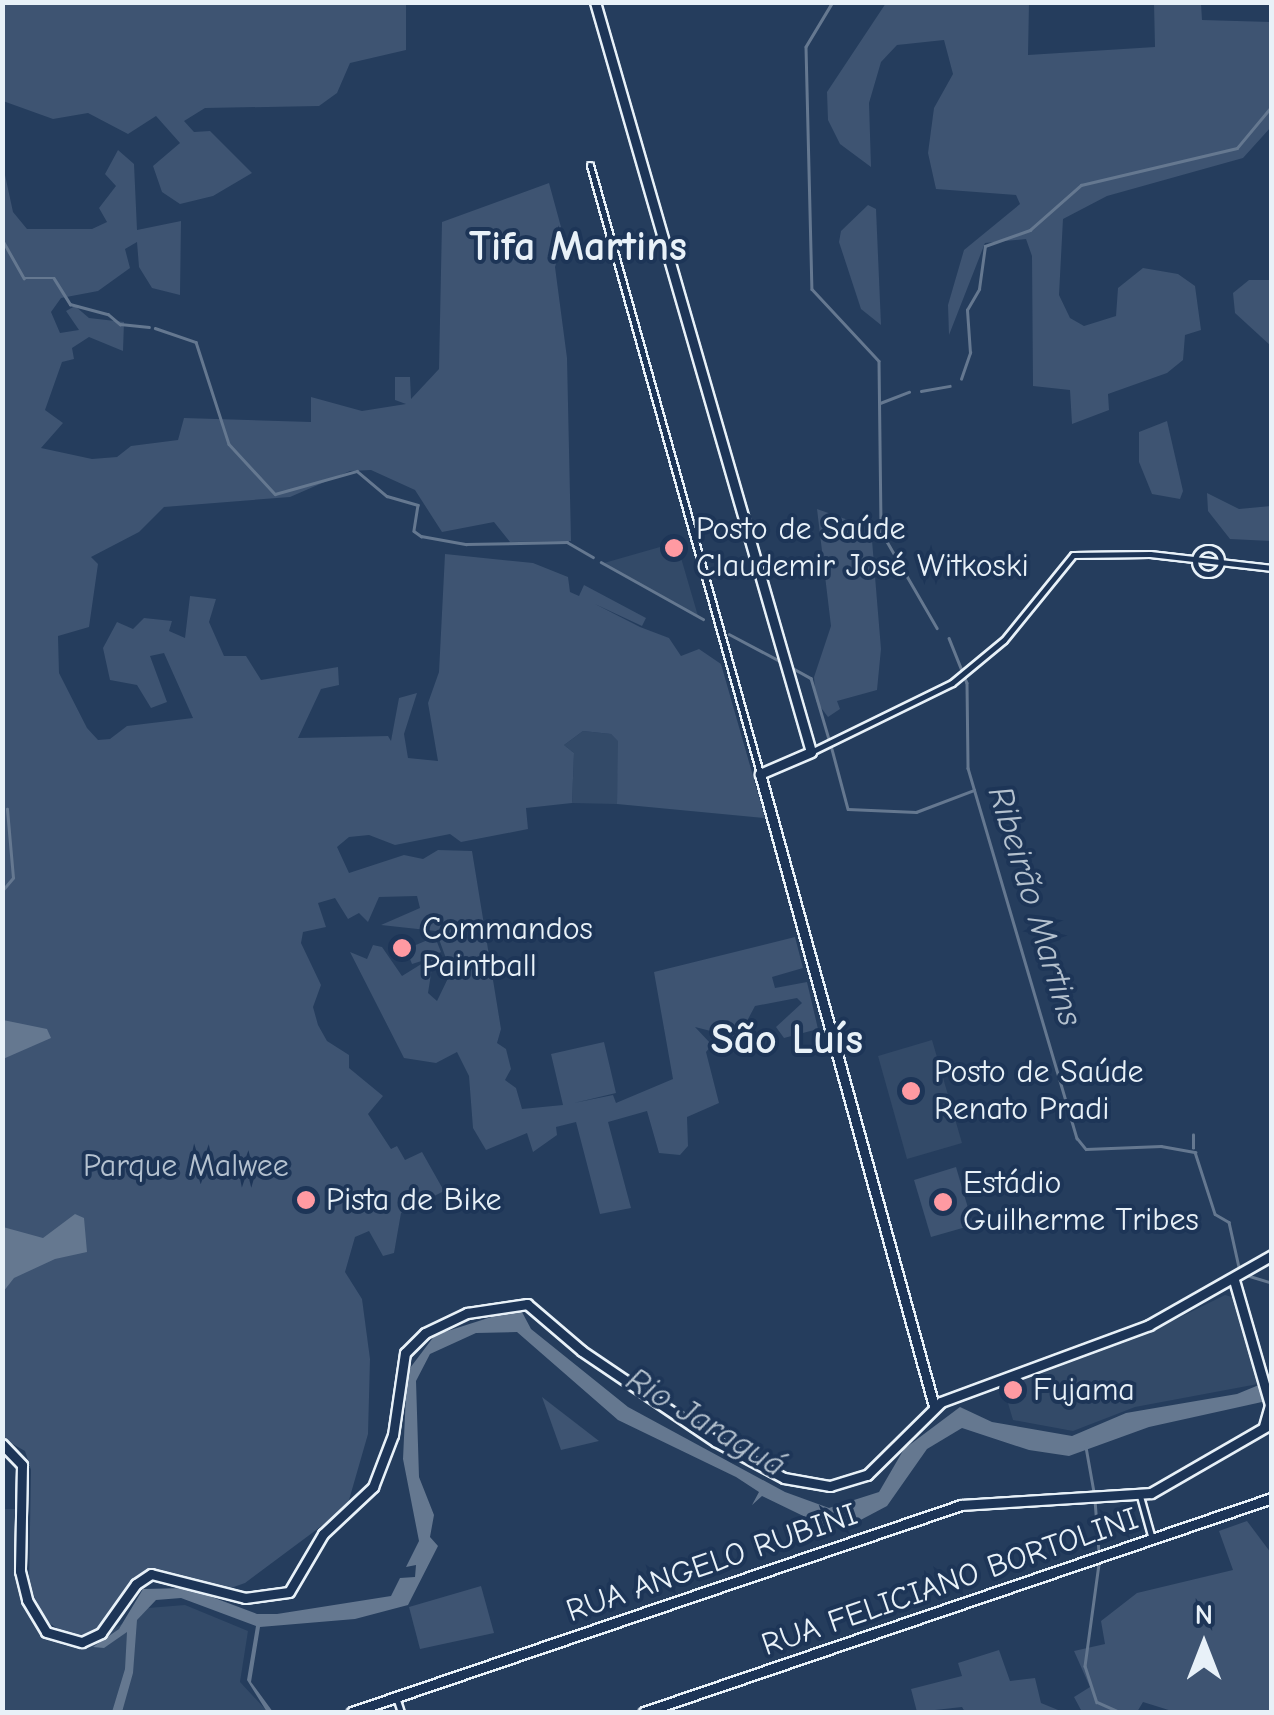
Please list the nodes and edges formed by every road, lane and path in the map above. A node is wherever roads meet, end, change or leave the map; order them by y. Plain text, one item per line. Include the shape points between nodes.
1 (595, 2) edge
2 (590, 165) dead end
3 (1272, 568) edge
4 (811, 752) junction
5 (760, 774) junction
6 (1272, 1255) edge
7 (1240, 1277) junction
8 (1270, 1404) edge
9 (934, 1406) junction
10 (1269, 1428) edge
11 (2, 1444) edge
12 (1140, 1496) junction
13 (1272, 1498) edge
14 (1152, 1540) junction
15 (396, 1697) junction
16 (352, 1712) edge
17 (401, 1712) edge
18 (644, 1712) edge

1 - 4 main road
2 - 5 street
3 - 4 street via 1073,555 1004,640 963,674
4 - 5 main road
5 - 9 main road
6 - 7 main road
7 - 8 main road
7 - 9 main road via 1108,1340
8 - 10 main road
9 - 11 main road via 867,1475 811,1485 774,1474 659,1407 528,1304 467,1313 425,1333 405,1353 393,1434 373,1487 316,1544 289,1592 245,1598 150,1574 101,1633 70,1642 36,1620 22,1586 22,1465
10 - 12 main road, RUA ANGELO RUBINI via 1189,1476
12 - 14 street
12 - 15 main road, RUA ANGELO RUBINI via 960,1505
13 - 14 main road, RUA FELICIANO BORTOLINI
14 - 18 main road, RUA FELICIANO BORTOLINI
15 - 16 main road, RUA ANGELO RUBINI
15 - 17 street

